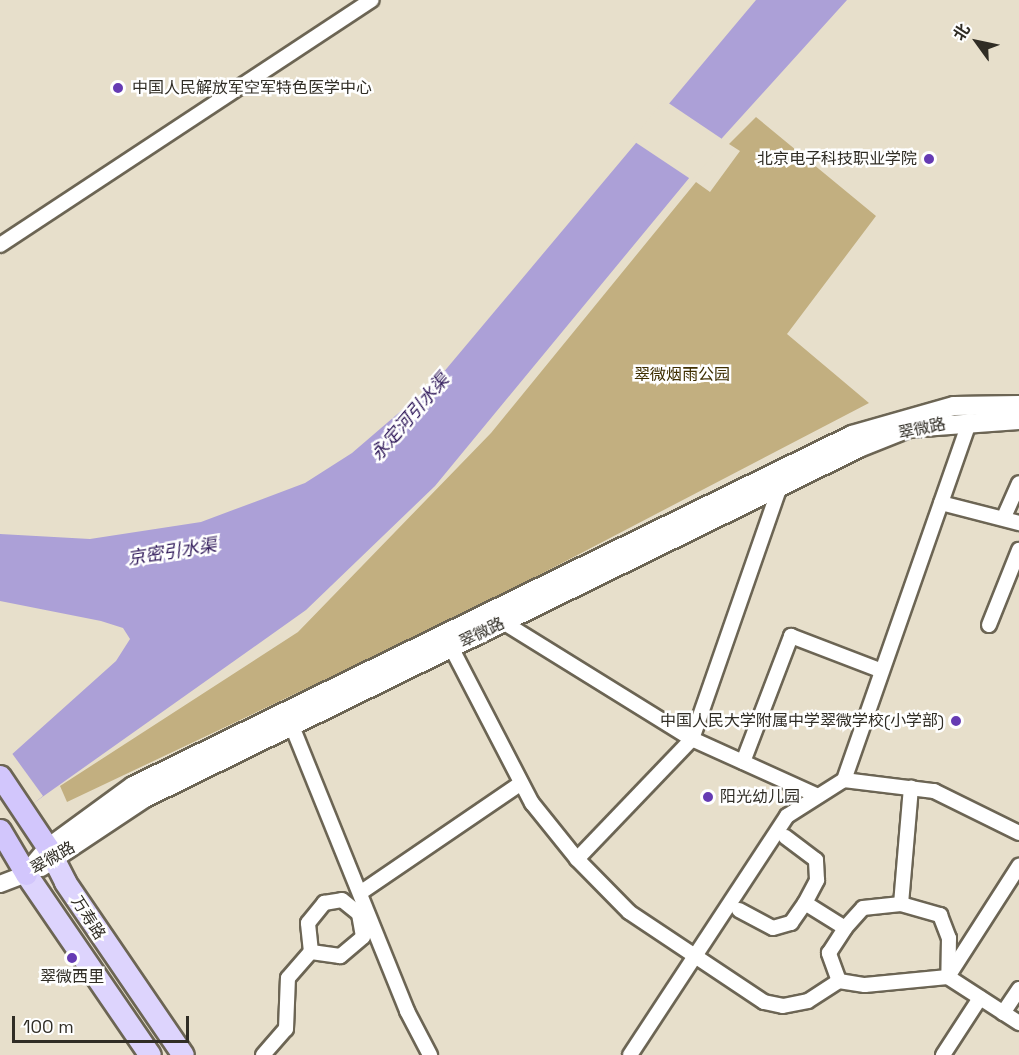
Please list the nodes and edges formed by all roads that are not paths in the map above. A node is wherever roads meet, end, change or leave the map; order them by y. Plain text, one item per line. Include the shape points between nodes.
1 (372, 0) edge
2 (0, 245) edge
3 (1019, 405) edge
4 (970, 420) junction
5 (1019, 420) edge
6 (1019, 483) edge
7 (780, 487) junction
8 (941, 503) junction
9 (1004, 517) junction
10 (1019, 523) edge
11 (1019, 550) edge
12 (503, 622) junction
13 (989, 625) dead end
14 (451, 647) junction
15 (882, 671) junction
16 (292, 726) junction
17 (692, 739) junction
18 (743, 762) junction
19 (0, 776) edge
20 (844, 780) junction
21 (521, 783) junction
22 (911, 787) junction
23 (818, 796) junction
24 (1019, 832) edge
25 (2, 833) edge
26 (786, 837) dead end
27 (51, 854) junction
28 (577, 859) junction
29 (1019, 866) edge
30 (26, 874) junction
31 (0, 884) edge
32 (360, 893) junction
33 (805, 903) junction
34 (901, 904) junction
35 (739, 910) dead end
36 (845, 928) junction
37 (311, 952) junction
38 (697, 953) junction
39 (948, 977) junction
40 (839, 981) junction
41 (1019, 989) edge
42 (980, 998) junction
43 (1004, 1013) junction
44 (1019, 1023) edge
45 (150, 1055) edge
46 (183, 1055) edge
47 (263, 1055) edge
48 (430, 1055) edge
49 (630, 1055) edge
50 (943, 1055) edge

1 - 2 street
3 - 27 main road, 翠微路 via 954,406 852,435 175,764 134,786
4 - 5 main road, 翠微路
4 - 7 main road, 翠微路 via 909,428
4 - 8 street
6 - 9 street
7 - 12 main road, 翠微路
7 - 17 street
8 - 9 street
8 - 15 street
9 - 10 street
11 - 13 street
12 - 14 main road, 翠微路
12 - 17 street
14 - 16 main road, 翠微路
14 - 21 street
15 - 18 street via 791,636
15 - 20 street
16 - 27 main road, 翠微路 via 145,798
16 - 32 street
17 - 18 street
17 - 28 street
18 - 23 street
19 - 27 highway, 万寿路
20 - 22 street
20 - 23 street
21 - 28 street
21 - 32 street
22 - 24 street via 934,791
22 - 34 street
23 - 38 street via 787,816
25 - 30 highway, 万寿路
26 - 33 street via 816,861 817,880
27 - 30 main road, 翠微路
27 - 46 main road, 万寿路
28 - 38 street via 629,912
29 - 39 street
30 - 31 street
30 - 45 main road, 万寿路
32 - 48 street
33 - 35 street via 791,923 772,928
33 - 36 street
34 - 36 street via 863,908
34 - 39 street via 940,915 949,938
36 - 40 street via 829,952
37 - 37 street via 308,923 324,903 342,900 359,914 363,937 340,956
37 - 47 street via 288,978 286,1029
38 - 40 street via 773,1004 808,1000
38 - 49 street
39 - 40 street via 865,985
39 - 42 street
41 - 43 street
42 - 43 street
42 - 50 street
43 - 44 street

